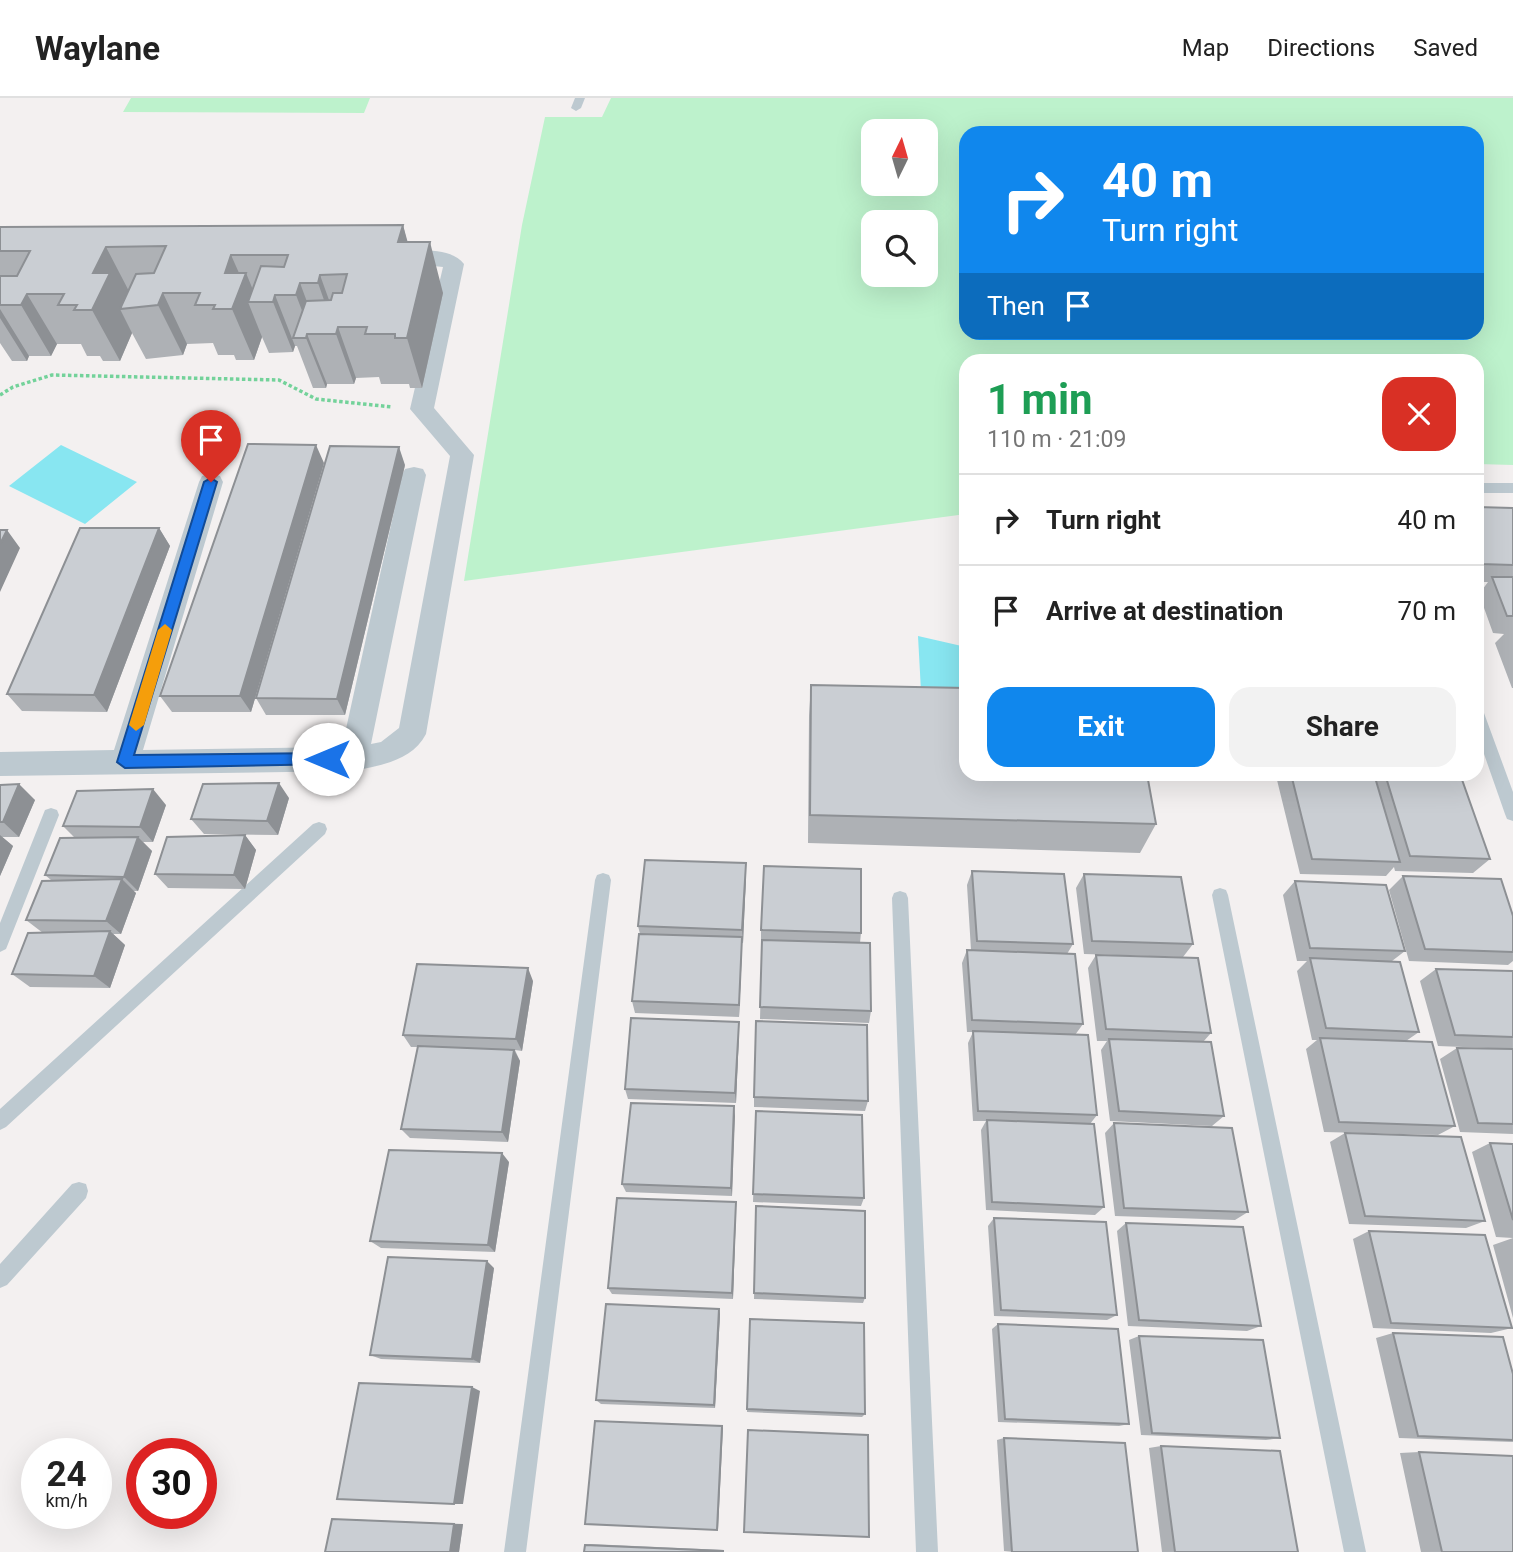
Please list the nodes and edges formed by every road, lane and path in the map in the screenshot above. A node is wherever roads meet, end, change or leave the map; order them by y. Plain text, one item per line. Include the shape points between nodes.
1 (368, 256) edge
2 (0, 395) edge
3 (422, 409) junction
4 (414, 475) dead end
5 (211, 482) dead end
6 (1484, 488) edge
7 (1513, 488) edge
8 (1484, 749) edge
9 (354, 759) junction
10 (125, 762) junction
11 (0, 764) edge
12 (1513, 814) edge
13 (51, 815) dead end
14 (319, 829) dead end
15 (603, 880) dead end
16 (1220, 895) dead end
17 (900, 898) dead end
18 (0, 944) edge
19 (0, 1121) edge
20 (79, 1191) dead end
21 (0, 1278) edge
22 (515, 1552) edge
23 (927, 1552) edge
24 (1356, 1552) edge

1 - 3 street via 436,258 454,264
2 - 3 path via 52,375 279,380 316,399
3 - 9 street via 462,455 412,734 388,752
4 - 9 street
5 - 10 street
6 - 7 lane
8 - 12 lane
9 - 10 street
10 - 11 street
13 - 18 lane
14 - 19 lane
15 - 22 lane
16 - 24 lane
17 - 23 lane
20 - 21 lane

